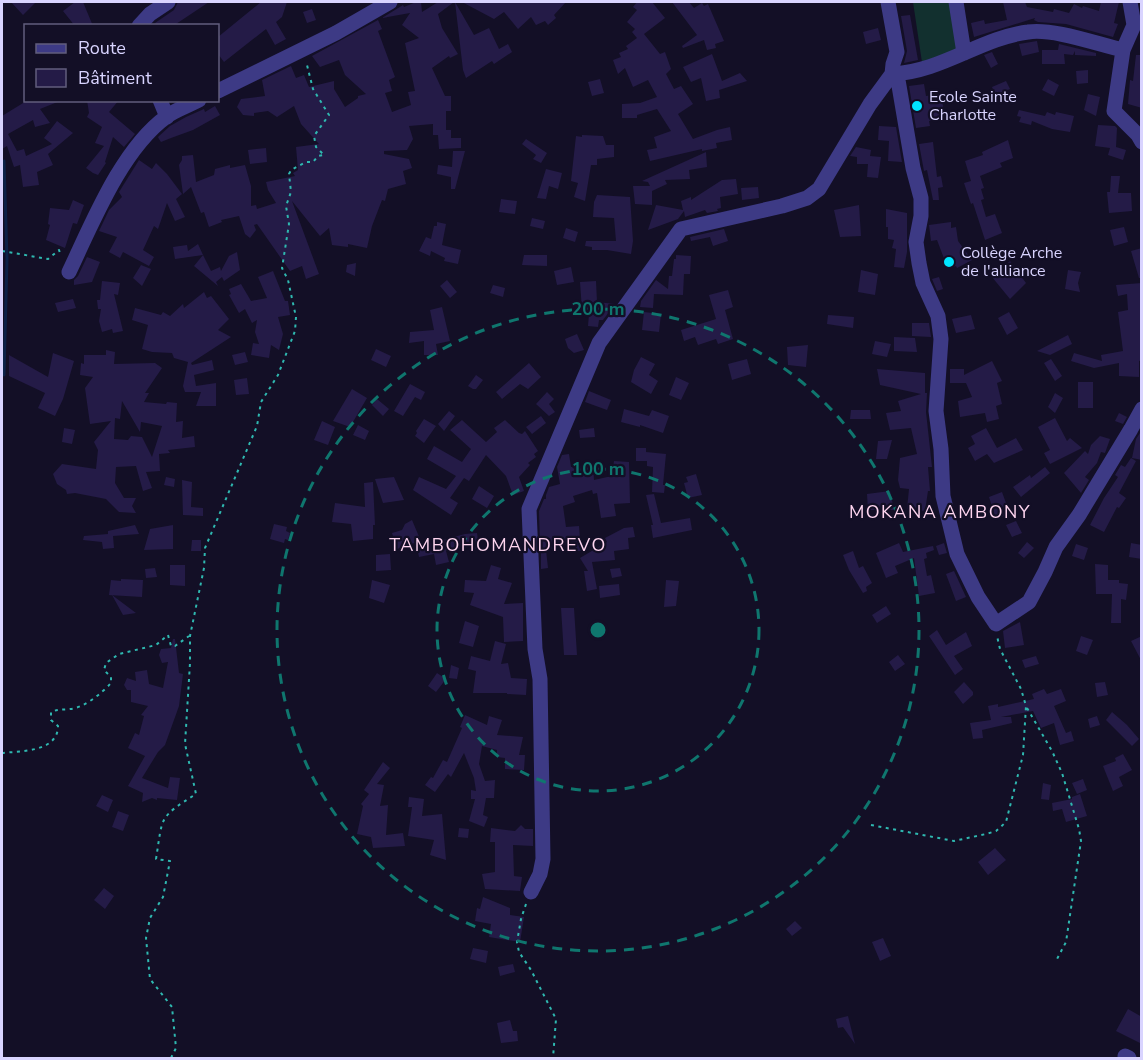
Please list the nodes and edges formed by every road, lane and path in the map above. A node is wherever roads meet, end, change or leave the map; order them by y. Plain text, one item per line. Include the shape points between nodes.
1 (168, 2) edge
2 (390, 2) edge
3 (888, 2) edge
4 (956, 2) edge
5 (1130, 2) edge
6 (141, 24) edge
7 (302, 50) junction
8 (1123, 50) junction
9 (964, 53) junction
10 (895, 74) junction
11 (219, 91) edge
12 (160, 102) edge
13 (195, 102) edge
14 (166, 117) junction
15 (1142, 142) edge
16 (2, 252) edge
17 (69, 272) joint
18 (1142, 409) edge
19 (996, 624) junction
20 (190, 636) junction
21 (1026, 706) junction
22 (2, 753) edge
23 (871, 825) dead end
24 (531, 892) joint
25 (1057, 959) dead end
26 (171, 1059) edge
27 (553, 1059) edge

1 - 6 street
2 - 7 street
3 - 10 street via 897,52 892,64
4 - 9 street
5 - 8 street via 1134,25
7 - 11 street
7 - 20 path via 313,89 329,115 314,136 316,147 324,155 289,174 289,224 282,267 296,317 295,331 278,375 261,402 257,426 205,548
8 - 9 street via 1031,31
8 - 15 street via 1114,111
9 - 10 street via 924,70
10 - 19 street via 921,198 916,242 919,263 938,316 941,339 936,411 943,496 957,554
10 - 24 street via 870,104 819,189 807,198 782,206 681,229 599,344 529,509 535,649 540,679 543,859
12 - 14 street
13 - 14 street
14 - 17 street via 149,132 109,190
16 - 17 path via 48,259 59,250
18 - 19 street via 1056,547 1029,602
19 - 21 path via 1000,649
20 - 22 path via 171,646 168,635 156,645 119,654 106,663 104,670 111,683 105,689 81,706 51,712 58,734 51,743
20 - 26 path via 185,744 196,794 163,819 156,859 170,861 164,897 150,918 147,938 150,979 172,1007 176,1048
21 - 23 path via 1019,777 1002,827 954,841
21 - 25 path via 1062,773 1081,841 1066,942
24 - 27 path via 517,942 556,1019

